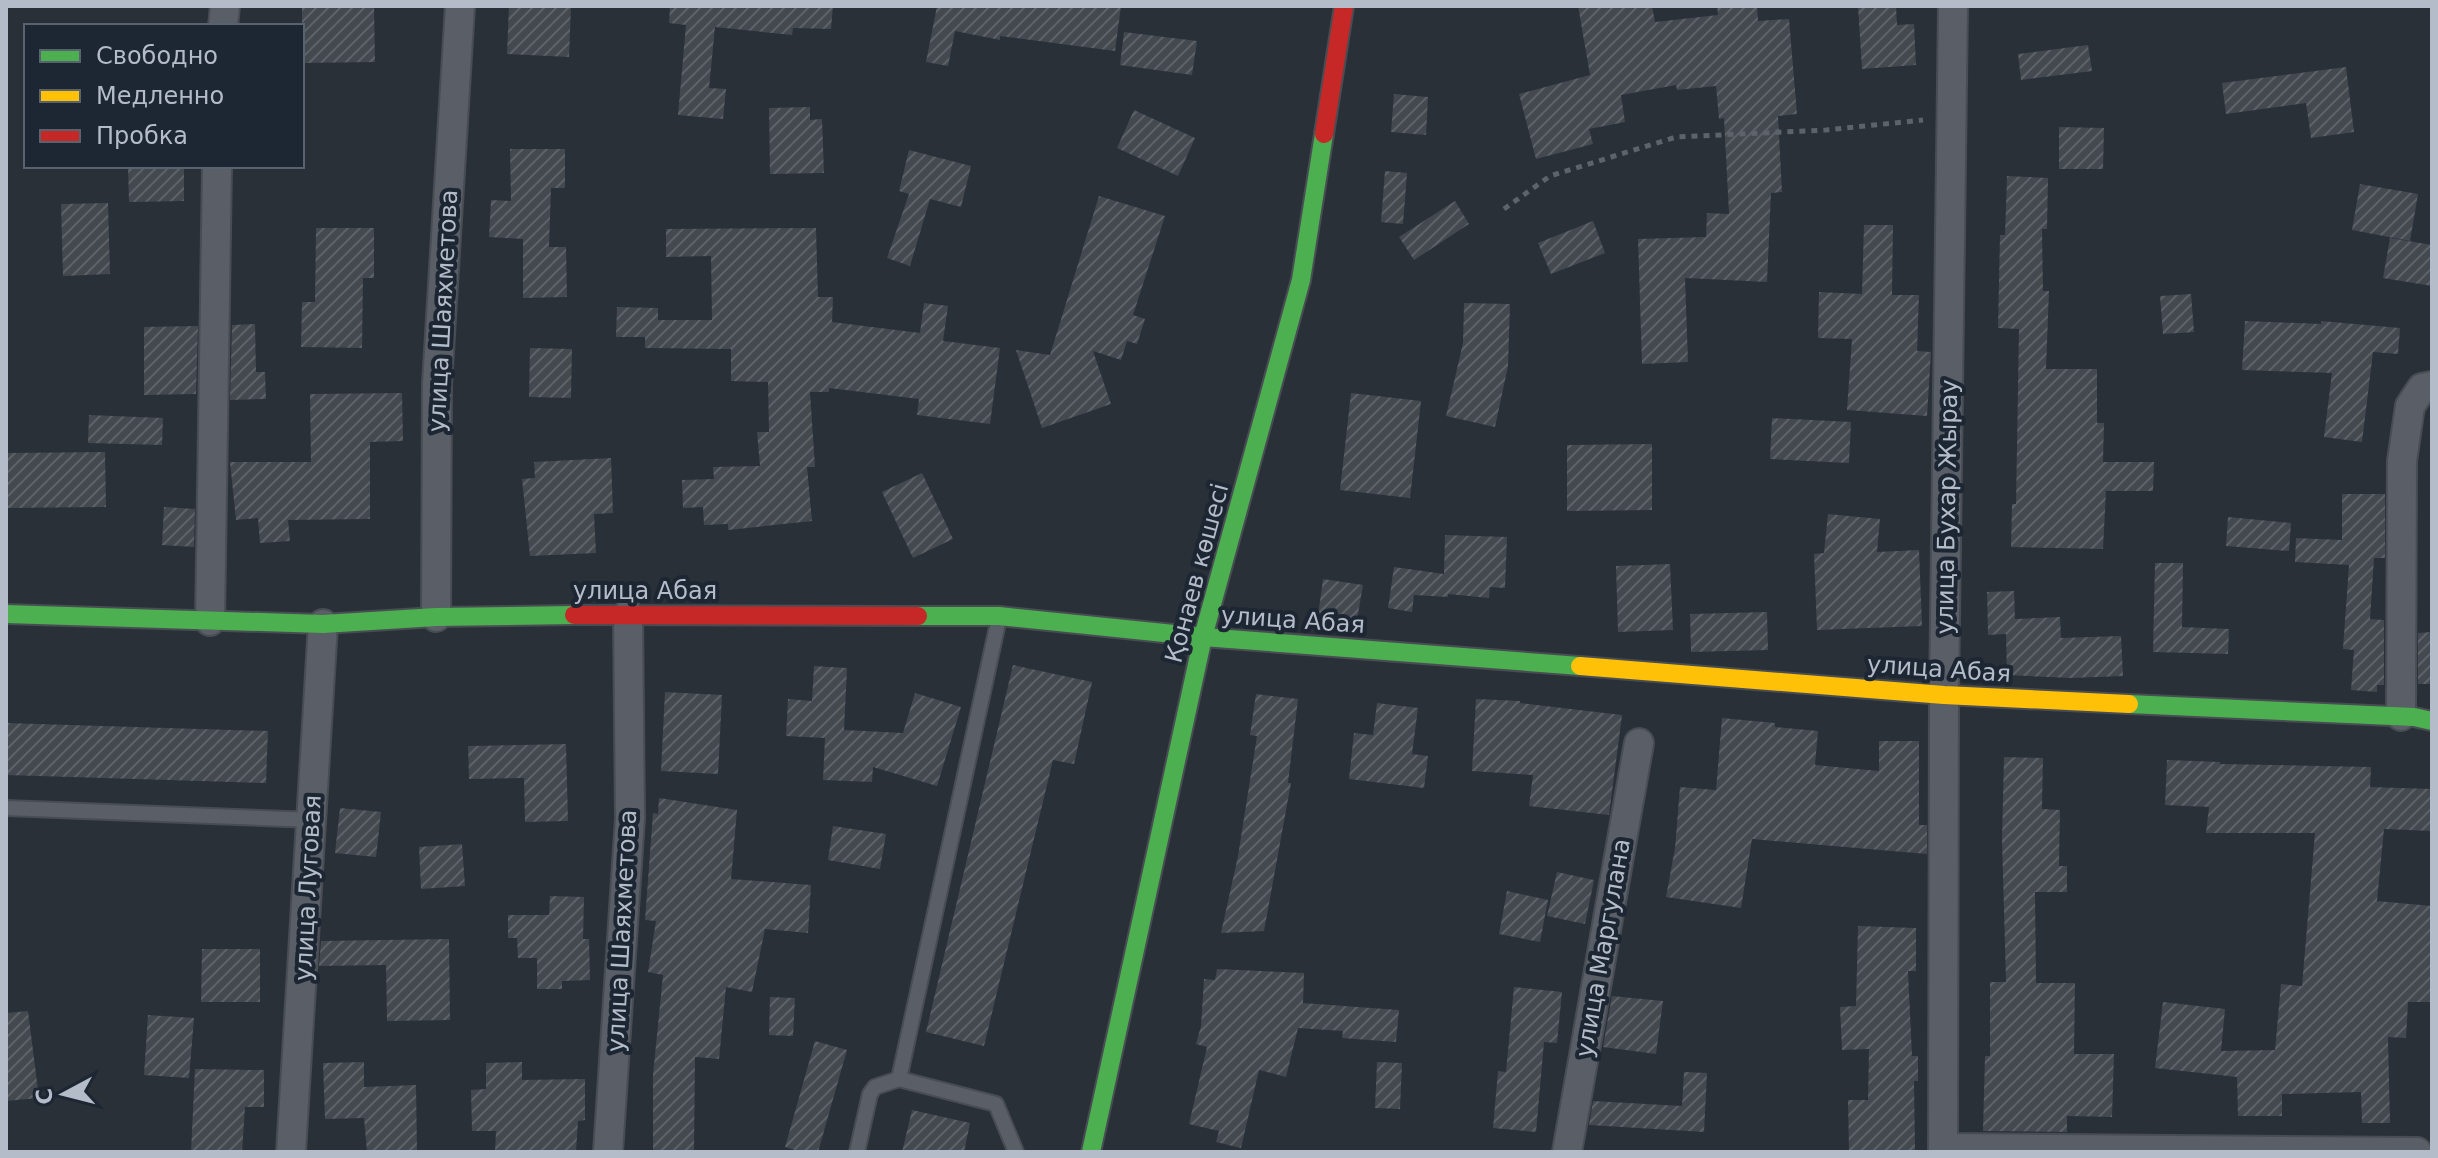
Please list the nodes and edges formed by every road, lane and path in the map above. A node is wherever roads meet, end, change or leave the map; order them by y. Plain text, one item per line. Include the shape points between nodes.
1 (460, 6) edge
2 (1344, 6) edge
3 (1953, 6) edge
4 (1952, 117) junction
5 (217, 168) edge
6 (1504, 209) dead end
7 (2432, 386) edge
8 (6, 614) edge
9 (628, 614) junction
10 (999, 616) junction
11 (436, 617) junction
12 (210, 621) junction
13 (323, 624) junction
14 (1203, 637) junction
15 (1944, 695) junction
16 (2401, 716) junction
17 (2432, 721) edge
18 (1639, 743) dead end
19 (6, 808) edge
20 (313, 820) junction
21 (899, 1079) junction
22 (1943, 1150) edge
23 (291, 1152) edge
24 (608, 1152) edge
25 (857, 1152) edge
26 (1016, 1152) edge
27 (1091, 1152) edge
28 (1567, 1152) edge
29 (2403, 1152) edge
30 (2417, 1152) edge

1 - 11 street, улица Шаяхметова via 437,384
2 - 14 main road, Қонаев көшесі via 1301,280
3 - 4 street, улица Бухар Жырау
4 - 6 path via 1676,137 1550,176
4 - 15 street, улица Бухар Жырау
5 - 12 street
7 - 16 street via 2422,388 2410,406 2402,461
8 - 12 main road, улица Абая
9 - 10 main road, улица Абая
9 - 11 main road, улица Абая
9 - 24 street, улица Шаяхметова via 630,818
10 - 14 main road, улица Абая
10 - 21 lane
11 - 13 main road, улица Абая
12 - 13 main road, улица Абая
13 - 20 street, улица Луговая
14 - 15 main road, улица Абая
14 - 27 main road, Қонаев көшесі
15 - 16 main road, улица Абая
15 - 22 street, улица Бухар Жырау
16 - 17 main road, улица Абая
18 - 28 street, улица Маргулана
19 - 20 lane
20 - 23 street, улица Луговая
21 - 25 lane via 870,1094
21 - 26 lane via 996,1104
22 - 29 street
29 - 30 street

